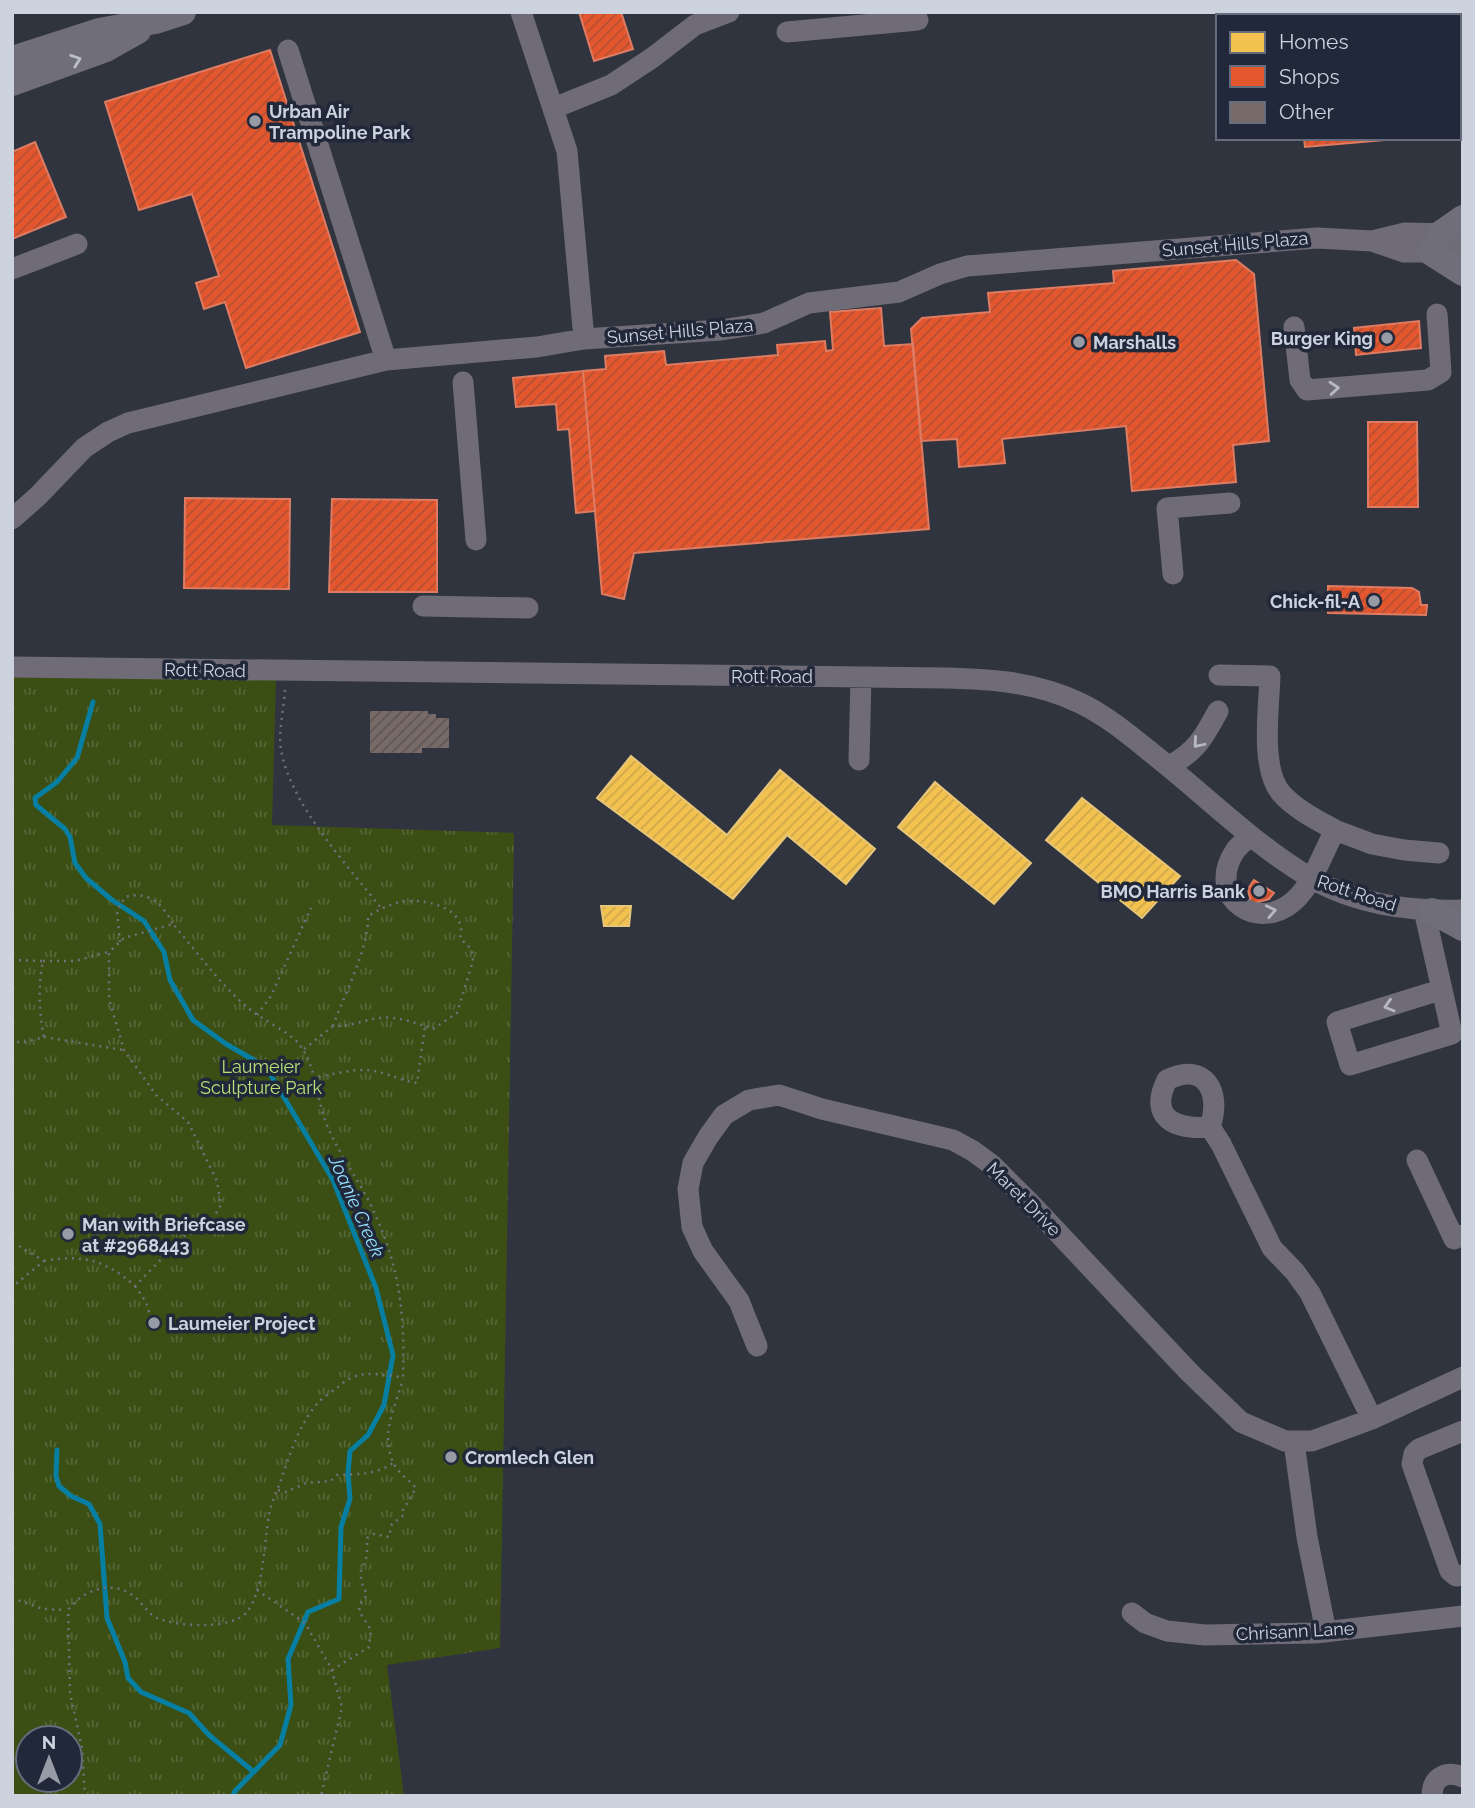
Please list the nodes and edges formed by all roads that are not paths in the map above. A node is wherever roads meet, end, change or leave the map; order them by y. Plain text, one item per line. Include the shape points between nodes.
1 (183, 12) edge
2 (521, 12) edge
3 (729, 12) edge
4 (918, 20) dead end
5 (155, 21) junction
6 (787, 32) dead end
7 (288, 50) dead end
8 (12, 59) edge
9 (12, 83) edge
10 (554, 108) junction
11 (1463, 218) edge
12 (1444, 240) edge
13 (77, 244) dead end
14 (1463, 252) edge
15 (12, 269) edge
16 (1463, 273) edge
17 (1437, 314) dead end
18 (1294, 327) dead end
19 (584, 339) junction
20 (459, 354) junction
21 (386, 359) junction
22 (1230, 503) dead end
23 (12, 519) edge
24 (476, 540) dead end
25 (1173, 574) dead end
26 (423, 606) dead end
27 (528, 608) dead end
28 (12, 667) edge
29 (1219, 675) dead end
30 (861, 677) junction
31 (1219, 711) dead end
32 (859, 760) dead end
33 (1169, 766) junction
34 (1335, 830) junction
35 (1251, 836) junction
36 (1439, 853) dead end
37 (1310, 878) junction
38 (1463, 910) edge
39 (1428, 911) junction
40 (1463, 928) edge
41 (1440, 990) junction
42 (1454, 1011) edge
43 (1210, 1127) dead end
44 (1417, 1160) dead end
45 (1460, 1244) edge
46 (758, 1346) dead end
47 (1463, 1377) edge
48 (1372, 1419) junction
49 (1462, 1433) edge
50 (1294, 1442) junction
51 (1463, 1575) edge
52 (1132, 1613) dead end
53 (1463, 1616) edge
54 (1326, 1632) junction
55 (1463, 1777) edge
56 (1432, 1796) edge

1 - 5 main road
2 - 10 street
3 - 10 street via 695,25 611,85
4 - 6 street
5 - 8 main road via 99,31
9 -> 5 main road via 106,49
7 - 21 street
10 - 19 street via 567,151
11 - 12 main road
12 - 14 street, Sunset Hills Plaza
12 - 16 main road
12 - 19 street, Sunset Hills Plaza via 1404,252 1371,241 1317,238 967,266 899,292 809,303 764,323
13 - 15 street
18 -> 17 street via 1300,380 1307,390 1428,380 1441,372
19 - 20 street, Sunset Hills Plaza
20 - 21 street, Sunset Hills Plaza
20 - 24 street via 468,378 463,382
21 - 23 street, Sunset Hills Plaza via 128,423 84,448
22 - 25 street via 1167,508
26 - 27 street
28 - 30 street, Rott Road
29 - 34 street via 1269,676 1272,778 1291,802
30 - 32 street
30 - 33 street, Rott Road via 981,679 1040,688 1100,714
31 -> 33 street via 1201,742
33 - 35 street, Rott Road
34 - 36 street via 1372,844
34 - 37 street
35 - 37 street, Rott Road
35 -> 37 street via 1236,849 1227,876 1236,904 1254,913 1275,912 1298,897
37 - 39 street, Rott Road via 1371,901
38 - 39 street, Rott Road
39 - 40 main road
39 - 41 street
41 - 42 street
41 -> 42 street via 1337,1021 1350,1065 1452,1034
43 - 48 street via 1272,1248 1310,1293
44 - 45 street
46 - 50 street, Maret Drive via 738,1301 692,1227 688,1189 694,1163 724,1115 749,1100 779,1095 953,1140 973,1151 1031,1204 1241,1422
47 - 48 street
48 - 50 street via 1312,1441
49 - 51 street via 1419,1449 1412,1464 1450,1571
50 - 54 street
52 - 54 street, Chrisann Lane via 1167,1631
53 - 54 street, Chrisann Lane
55 - 56 street via 1453,1773 1438,1777

